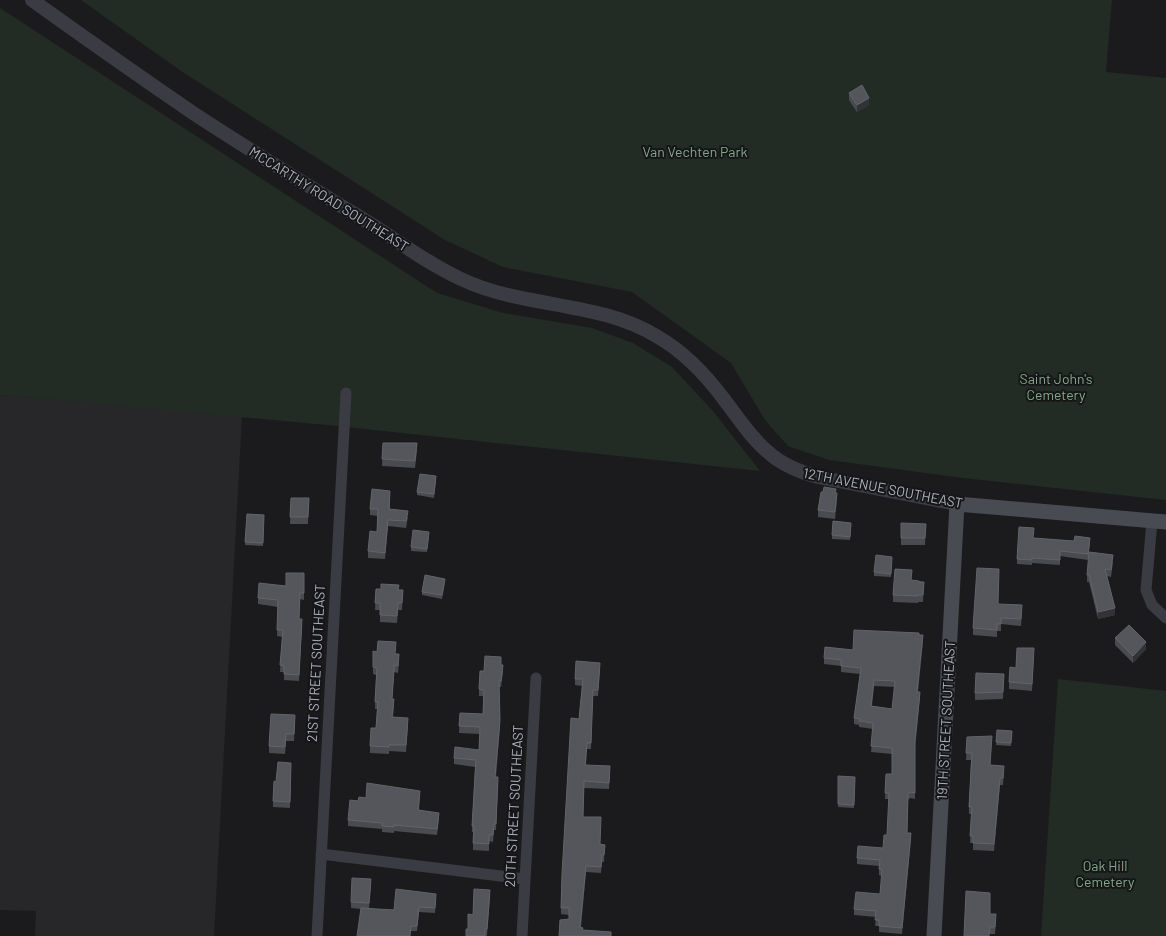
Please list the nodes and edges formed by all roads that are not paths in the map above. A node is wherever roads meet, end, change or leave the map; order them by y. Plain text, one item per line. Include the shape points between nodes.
1 (32, 0) edge
2 (656, 336) joint
3 (346, 392) dead end
4 (957, 504) junction
5 (1159, 521) edge
6 (1166, 618) edge
7 (536, 678) dead end
8 (321, 854) junction
9 (525, 879) junction
10 (317, 936) edge
11 (522, 936) edge
12 (934, 936) edge

1 - 2 street, MCCARTHY ROAD SOUTHEAST via 193,113 356,214 436,268 464,281 516,297 606,314
2 - 4 street, 12TH AVENUE SOUTHEAST via 691,362 756,441 783,463 818,477
3 - 8 street, 21ST STREET SOUTHEAST
4 - 5 main road, 12TH AVENUE SOUTHEAST
4 - 12 main road, 19TH STREET SOUTHEAST
5 - 6 street via 1146,590 1152,605
7 - 9 street, 20TH STREET SOUTHEAST
8 - 9 street
8 - 10 street, 21ST STREET SOUTHEAST
9 - 11 street, 20TH STREET SOUTHEAST

